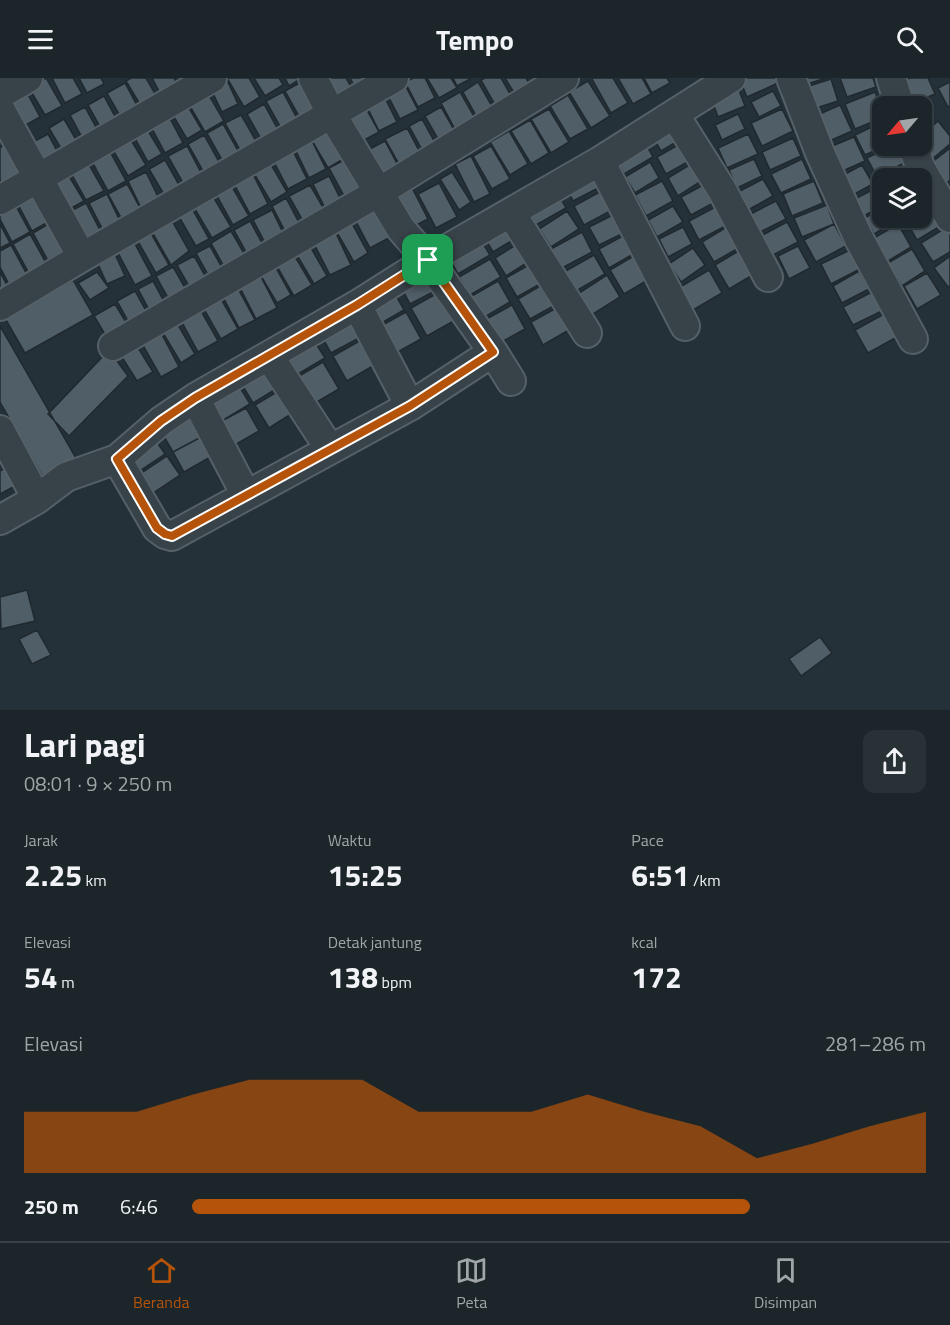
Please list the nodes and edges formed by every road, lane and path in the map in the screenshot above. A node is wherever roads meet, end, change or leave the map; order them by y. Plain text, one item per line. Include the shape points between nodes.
1 (28, 78) edge
2 (212, 78) edge
3 (313, 78) edge
4 (394, 78) edge
5 (564, 78) edge
6 (731, 78) edge
7 (791, 78) edge
8 (891, 78) edge
9 (0, 94) edge
10 (897, 96) edge
11 (0, 109) edge
12 (674, 114) junction
13 (332, 115) junction
14 (916, 156) edge
15 (600, 162) junction
16 (38, 178) junction
17 (379, 192) junction
18 (0, 200) edge
19 (511, 213) junction
20 (950, 218) edge
21 (82, 257) junction
22 (428, 260) junction
23 (768, 277) dead end
24 (357, 305) junction
25 (0, 306) edge
26 (685, 326) dead end
27 (587, 333) dead end
28 (913, 339) dead end
29 (113, 345) dead end
30 (493, 352) junction
31 (269, 356) junction
32 (511, 381) dead end
33 (195, 398) junction
34 (410, 406) junction
35 (0, 430) edge
36 (330, 449) junction
37 (117, 459) junction
38 (246, 495) junction
39 (38, 499) junction
40 (0, 520) edge

1 - 9 street
2 - 16 street
3 - 13 street
4 - 13 street
5 - 17 street
6 - 12 street
7 - 28 street via 858,237
8 - 10 street
11 - 16 street
12 - 15 street
12 - 23 street via 722,190
13 - 17 street
13 - 21 street
14 - 20 street
15 - 19 street
15 - 26 street
16 - 18 street
16 - 21 street
17 - 22 street via 401,229
17 - 29 street
19 - 22 street
19 - 27 street
21 - 25 street
22 - 24 street
22 - 30 street
24 - 31 street
24 - 34 street
30 - 32 street
30 - 34 street
31 - 33 street
31 - 36 street
33 - 37 street
33 - 38 street
34 - 36 street
35 - 39 street
36 - 38 street
37 - 38 street via 157,528 172,536
37 - 39 street via 66,477
39 - 40 street

